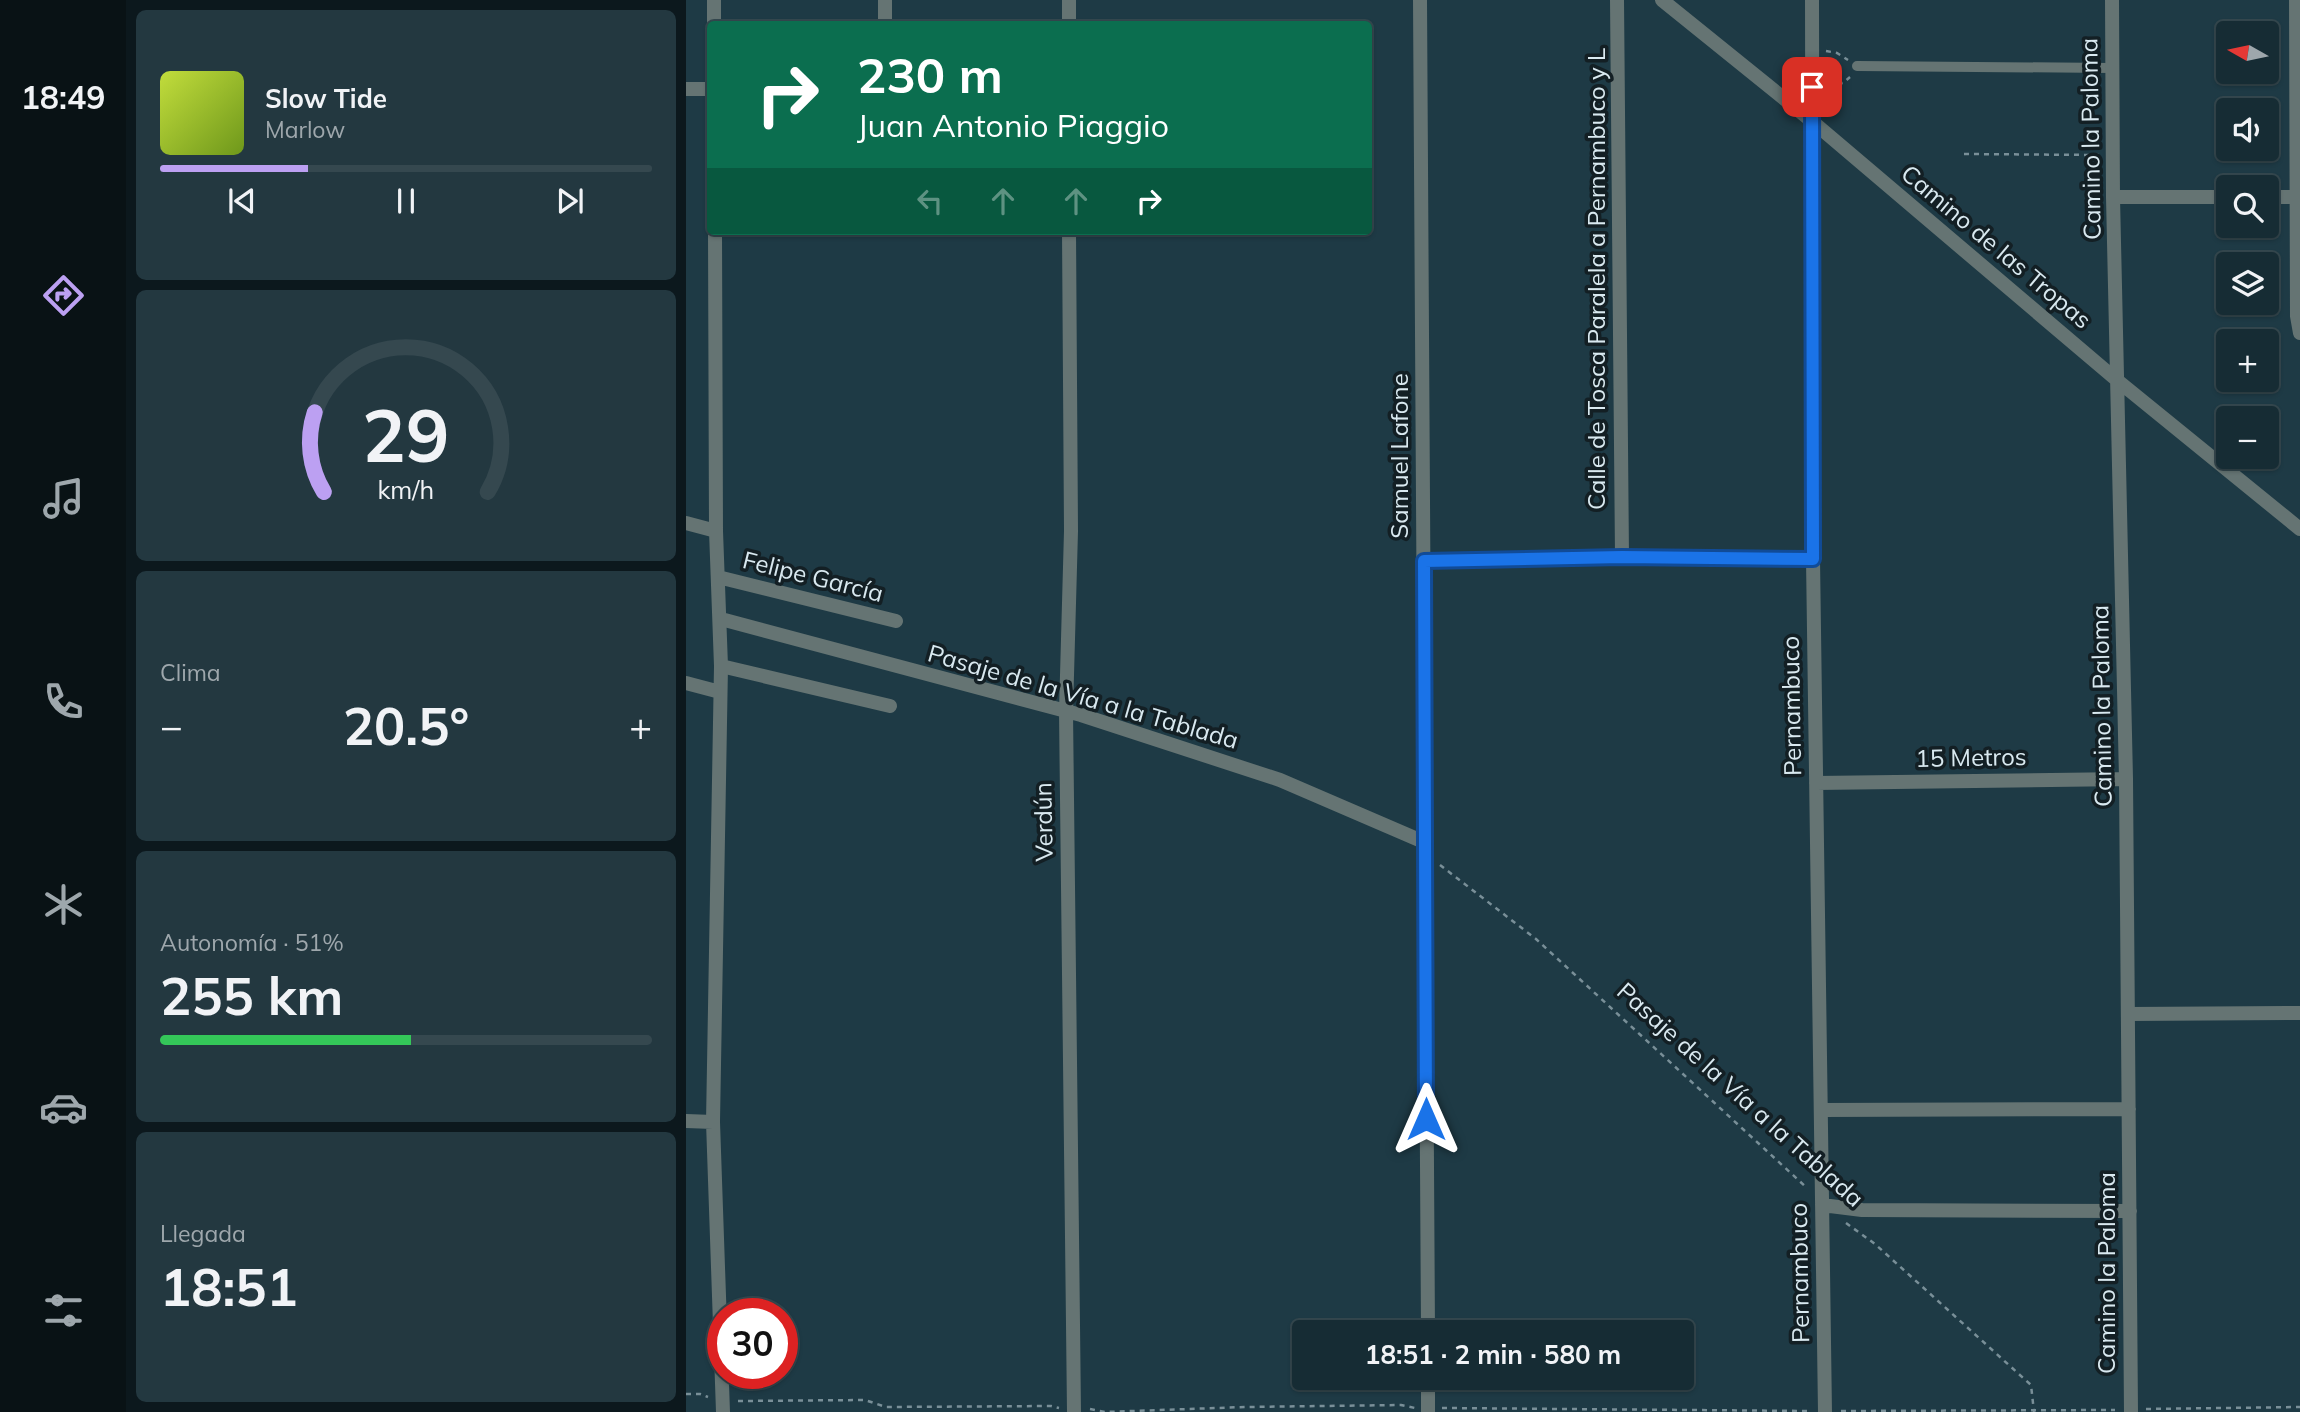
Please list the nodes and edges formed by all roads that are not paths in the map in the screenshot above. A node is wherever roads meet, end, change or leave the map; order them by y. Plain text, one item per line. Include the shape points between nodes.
1 (714, 0) edge
2 (885, 0) edge
3 (1069, 0) edge
4 (1420, 0) edge
5 (1617, 0) edge
6 (1662, 0) edge
7 (1812, 0) edge
8 (2112, 0) edge
9 (2297, 0) edge
10 (714, 21) edge
11 (885, 21) edge
12 (1069, 21) edge
13 (1857, 66) road end
14 (2112, 68) junction
15 (686, 89) edge
16 (707, 89) edge
17 (1813, 122) junction
18 (2113, 197) junction
19 (2216, 197) edge
20 (2279, 197) edge
21 (2298, 197) edge
22 (715, 235) edge
23 (1069, 235) edge
24 (2300, 333) edge
25 (2118, 381) junction
26 (686, 523) edge
27 (2300, 529) edge
28 (716, 531) junction
29 (1622, 557) junction
30 (1813, 559) junction
31 (1424, 561) junction
32 (718, 577) junction
33 (720, 620) junction
34 (896, 621) dead end
35 (721, 666) junction
36 (686, 683) edge
37 (720, 692) junction
38 (890, 706) dead end
39 (1066, 711) junction
40 (2126, 779) junction
41 (1816, 783) junction
42 (1424, 847) junction
43 (2300, 1013) edge
44 (2129, 1014) junction
45 (2129, 1109) junction
46 (1821, 1110) junction
47 (686, 1121) edge
48 (713, 1122) junction
49 (1822, 1205) junction
50 (2130, 1211) junction
51 (1428, 1320) edge
52 (1428, 1390) edge
53 (723, 1406) edge
54 (1074, 1410) edge
55 (1428, 1410) edge
56 (2131, 1411) edge
57 (1825, 1412) edge

1 - 10 street
2 - 11 street
3 - 12 street
4 - 31 street, Samuel Lafone
5 - 29 street, Calle de Tosca Paralela a Pernambuco y L
6 - 17 street, Camino de las Tropas
7 - 17 street, Pernambuco
8 - 14 street, Camino la Paloma
9 - 21 street
13 - 14 lane
14 - 18 street, Camino la Paloma
15 - 16 street
17 - 25 street, Camino de las Tropas
17 - 30 street, Pernambuco
18 - 19 street
18 - 25 street, Camino la Paloma
20 - 21 street
21 - 24 street
22 - 28 street
23 - 39 street, Verdún via 1071,531
25 - 27 street, Camino de las Tropas
25 - 40 street, Camino la Paloma
26 - 28 street, Felipe García
28 - 32 street
29 - 30 street
29 - 31 street
30 - 41 street, Pernambuco
31 - 42 street, Samuel Lafone
32 - 33 street
32 - 34 street, Felipe García
33 - 35 street
33 - 39 street, Pasaje de la Vía a la Tablada
35 - 37 street
35 - 38 street
36 - 37 street
37 - 48 street
39 - 42 street, Pasaje de la Vía a la Tablada via 1280,780
39 - 54 street, Verdún
40 - 41 street, 15 Metros
40 - 44 street, Camino la Paloma
41 - 46 street, Pernambuco
42 - 51 street, Samuel Lafone
43 - 44 street
44 - 45 street, Camino la Paloma
45 - 46 street
45 - 50 street, Camino la Paloma
46 - 49 street, Pernambuco
47 - 48 street
48 - 53 street
49 - 50 street via 1862,1210
49 - 57 street, Pernambuco
50 - 56 street, Camino la Paloma
52 - 55 street

